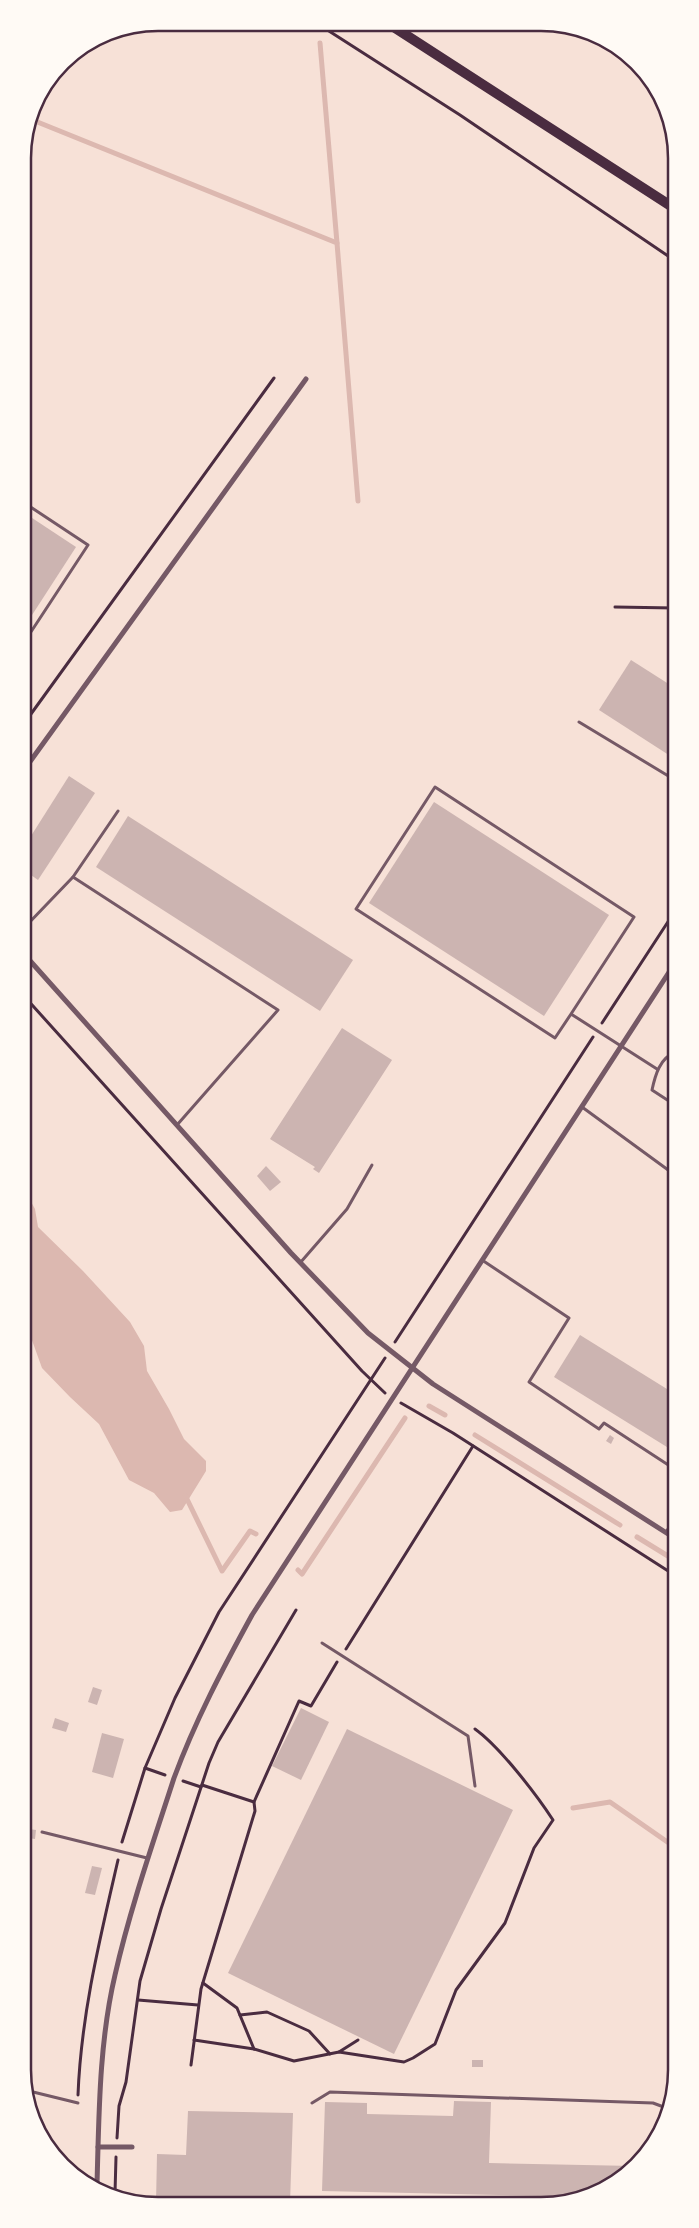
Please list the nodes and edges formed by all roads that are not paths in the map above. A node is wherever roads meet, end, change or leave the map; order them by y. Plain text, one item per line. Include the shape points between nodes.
1 (400, 31) edge
2 (668, 204) edge
3 (306, 379) dead end
4 (32, 508) edge
5 (32, 631) edge
6 (579, 722) dead end
7 (32, 759) edge
8 (668, 776) edge
9 (118, 811) dead end
10 (73, 877) junction
11 (32, 920) edge
12 (32, 962) edge
13 (668, 974) edge
14 (571, 1014) junction
15 (620, 1046) junction
16 (668, 1058) edge
17 (657, 1069) junction
18 (668, 1101) edge
19 (581, 1106) junction
20 (177, 1125) junction
21 (372, 1165) dead end
22 (667, 1169) edge
23 (481, 1260) junction
24 (300, 1263) junction
25 (411, 1369) junction
26 (667, 1464) edge
27 (666, 1532) edge
28 (322, 1644) dead end
29 (474, 1786) dead end
30 (42, 1832) dead end
31 (148, 1859) junction
32 (34, 2092) edge
33 (78, 2103) dead end
34 (312, 2103) dead end
35 (662, 2106) edge
36 (98, 2147) junction
37 (132, 2147) dead end
38 (97, 2181) edge

1 - 2 main road
3 - 7 street
4 - 5 lane via 88,545
6 - 8 lane
9 - 10 lane
10 - 11 lane
10 - 20 lane via 278,1010
12 - 20 street
13 - 15 street
14 - 14 lane via 555,1038 356,909 435,788 634,916
14 - 15 lane
15 - 17 lane
15 - 19 street
16 - 17 lane
17 - 18 lane via 652,1090
19 - 22 lane
19 - 23 street
20 - 24 street
21 - 24 lane via 347,1209
23 - 25 street
23 - 26 lane via 568,1318 529,1382 599,1429 604,1423
24 - 25 street via 368,1333
25 - 27 street
25 - 31 street via 252,1615 215,1683 186,1746
28 - 29 lane via 468,1736
30 - 31 lane
31 - 36 street via 115,1975 106,2023
32 - 33 lane
34 - 35 lane via 330,2092
36 - 37 street
36 - 38 street

